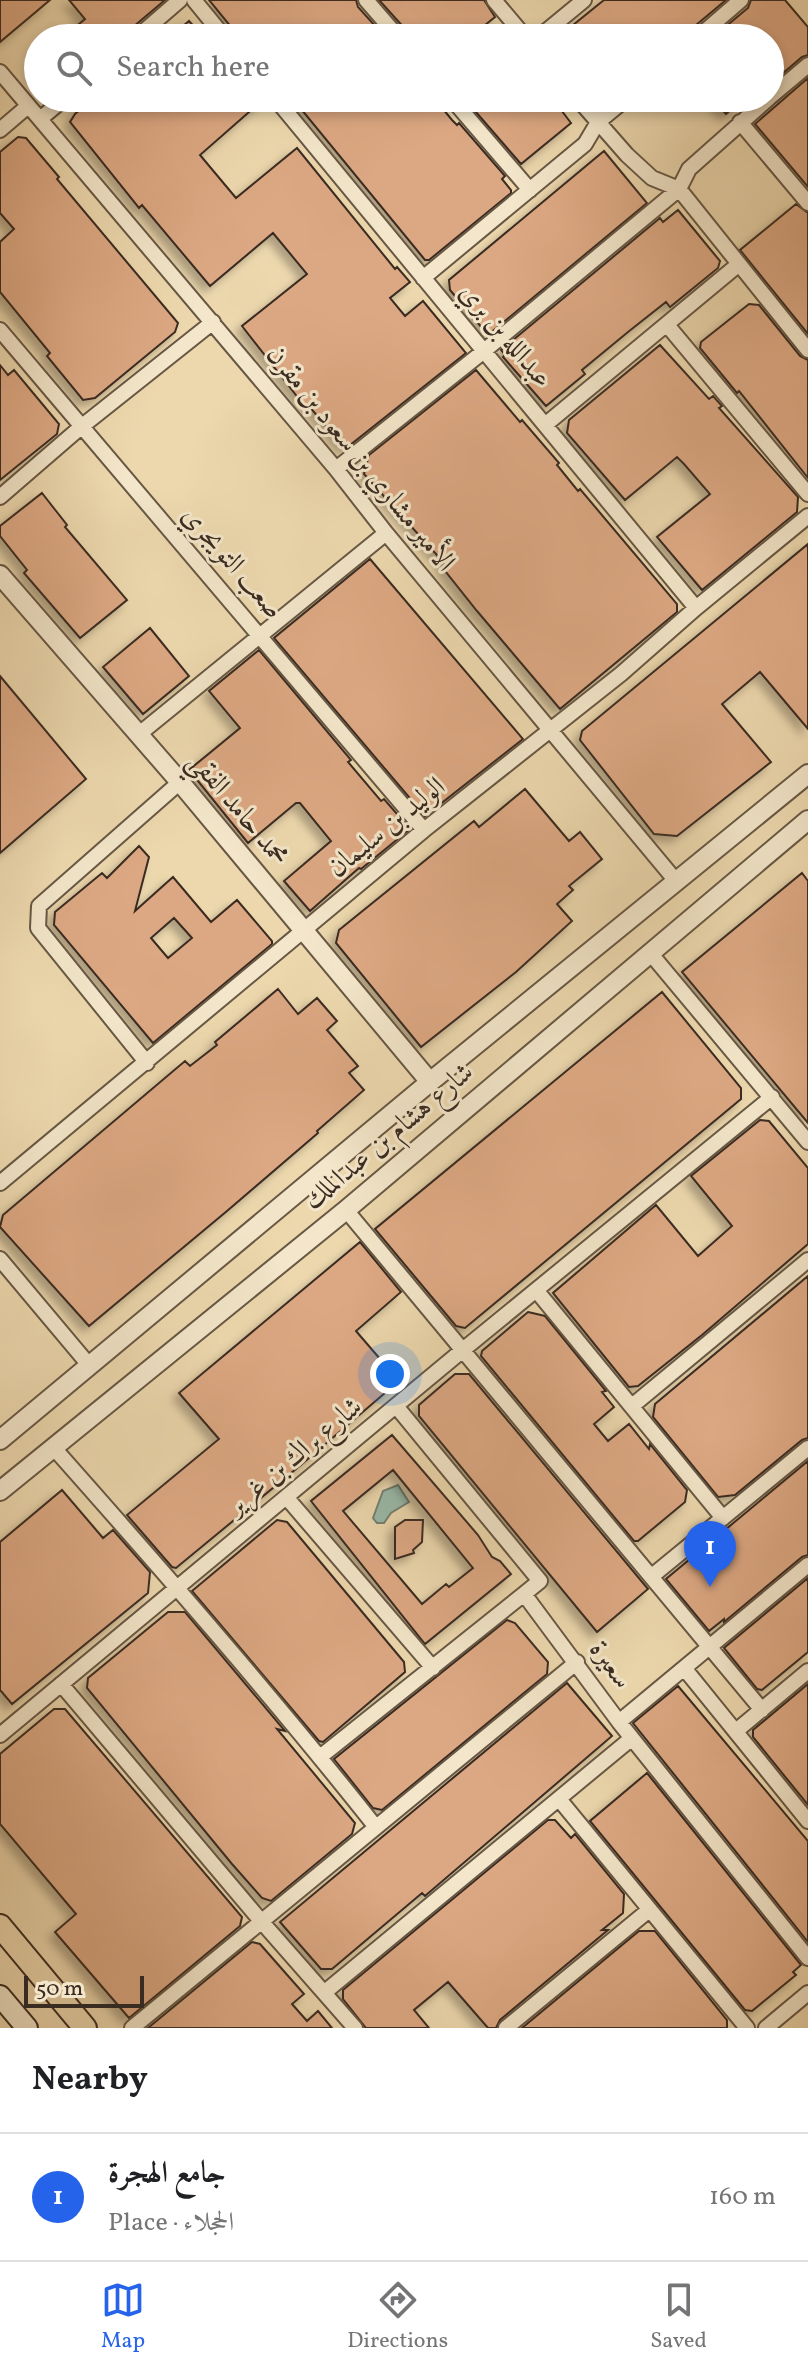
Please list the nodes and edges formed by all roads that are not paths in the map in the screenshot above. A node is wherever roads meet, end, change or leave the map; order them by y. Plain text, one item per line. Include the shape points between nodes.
1 (180, 0) edge
2 (194, 0) edge
3 (366, 0) edge
4 (494, 0) edge
5 (584, 0) edge
6 (741, 0) edge
7 (152, 24) edge
8 (214, 24) edge
9 (387, 24) edge
10 (514, 24) edge
11 (555, 24) edge
12 (713, 24) edge
13 (808, 65) edge
14 (0, 72) edge
15 (784, 85) edge
16 (24, 101) edge
17 (24, 109) edge
18 (34, 112) edge
19 (48, 112) edge
20 (287, 112) edge
21 (463, 112) edge
22 (589, 112) edge
23 (610, 112) edge
24 (752, 112) edge
25 (40, 119) junction
26 (598, 122) junction
27 (740, 122) junction
28 (0, 130) edge
29 (679, 189) junction
30 (530, 190) junction
31 (808, 203) edge
32 (739, 264) junction
33 (423, 278) junction
34 (213, 322) junction
35 (668, 326) junction
36 (0, 330) edge
37 (808, 350) edge
38 (484, 351) junction
39 (545, 425) junction
40 (81, 427) junction
41 (336, 469) junction
42 (808, 494) edge
43 (0, 497) edge
44 (808, 516) edge
45 (386, 533) junction
46 (0, 575) edge
47 (696, 608) junction
48 (260, 636) junction
49 (551, 730) junction
50 (138, 735) junction
51 (808, 774) edge
52 (180, 782) junction
53 (806, 827) edge
54 (424, 830) junction
55 (676, 881) junction
56 (305, 930) junction
57 (651, 954) junction
58 (147, 1063) junction
59 (430, 1082) junction
60 (772, 1097) junction
61 (808, 1142) edge
62 (0, 1183) edge
63 (346, 1210) junction
64 (0, 1259) edge
65 (808, 1260) edge
66 (536, 1290) junction
67 (464, 1349) junction
68 (89, 1365) junction
69 (396, 1406) junction
70 (632, 1406) junction
71 (0, 1440) edge
72 (53, 1447) junction
73 (808, 1448) edge
74 (0, 1491) edge
75 (287, 1498) junction
76 (723, 1518) junction
77 (808, 1565) edge
78 (652, 1576) junction
79 (176, 1587) junction
80 (524, 1594) junction
81 (709, 1648) junction
82 (577, 1662) junction
83 (433, 1668) junction
84 (684, 1668) junction
85 (808, 1671) edge
86 (61, 1684) junction
87 (762, 1710) junction
88 (619, 1722) junction
89 (736, 1731) junction
90 (0, 1735) edge
91 (632, 1738) junction
92 (320, 1757) junction
93 (559, 1799) junction
94 (808, 1821) edge
95 (375, 1826) junction
96 (649, 1910) junction
97 (261, 1921) junction
98 (0, 1926) edge
99 (808, 1958) edge
100 (325, 1992) junction
101 (808, 1993) edge
102 (0, 1996) edge
103 (776, 2025) edge
104 (27, 2028) edge
105 (85, 2028) edge
106 (132, 2028) edge
107 (355, 2028) edge
108 (506, 2028) edge
109 (747, 2028) edge

1 - 7 street
2 - 8 street
3 - 9 street
4 - 10 street
5 - 11 street
6 - 12 street
13 - 15 street
14 - 16 street, الأمير مشاري بن سعود بن مقرن
17 - 28 street
18 - 25 street, الأمير مشاري بن سعود بن مقرن
19 - 25 street
20 - 33 street, عبدالله بن بري
21 - 30 street
22 - 26 street
23 - 26 street
24 - 27 street
25 - 34 street, الأمير مشاري بن سعود بن مقرن
26 - 29 street via 652,178
26 - 30 street via 585,144
27 - 29 street via 689,169
27 - 31 street
29 - 32 street
29 - 38 street
30 - 33 street
32 - 35 street
32 - 37 street
33 - 38 street, عبدالله بن بري
34 - 40 street
34 - 41 street, الأمير مشاري بن سعود بن مقرن
35 - 39 street
35 - 42 street
36 - 40 street, صعب التويجري
38 - 39 street, عبدالله بن بري
38 - 41 street
39 - 47 street, عبدالله بن بري
40 - 43 street
40 - 48 street, صعب التويجري
41 - 45 street, الأمير مشاري بن سعود بن مقرن
44 - 47 street, الوليد بن سليمان
45 - 48 street
45 - 49 street, الأمير مشاري بن سعود بن مقرن
46 - 50 street, محمد حامد الفقي
47 - 49 street, الوليد بن سليمان
48 - 50 street
48 - 54 street, صعب التويجري
49 - 54 street, الوليد بن سليمان
49 - 55 street, الأمير مشاري بن سعود بن مقرن
50 - 52 street, محمد حامد الفقي
51 - 55 street, شارع هشام بن عبدالملك
52 - 56 street, محمد حامد الفقي
52 - 58 street via 39,906 38,928
53 - 57 street, شارع هشام بن عبدالملك
54 - 56 street, الوليد بن سليمان
55 - 59 street, شارع هشام بن عبدالملك
56 - 58 street, الوليد بن سليمان
56 - 59 street, محمد حامد الفقي
57 - 60 street
57 - 63 street, شارع هشام بن عبدالملك
58 - 62 street, الوليد بن سليمان
59 - 68 street, شارع هشام بن عبدالملك
60 - 61 street
60 - 66 street, شارع براك بن غرير
63 - 67 street
63 - 72 street, شارع هشام بن عبدالملك
64 - 68 street
65 - 70 street
66 - 67 street, شارع براك بن غرير
66 - 70 street
67 - 69 street, شارع براك بن غرير
67 - 78 street
68 - 71 street, شارع هشام بن عبدالملك
69 - 75 street, شارع براك بن غرير
69 - 80 street via 540,1581
70 - 76 street
72 - 74 street, شارع هشام بن عبدالملك
72 - 79 street
73 - 76 street
75 - 79 street, شارع براك بن غرير
75 - 83 street
76 - 78 street
77 - 81 street
78 - 81 street
79 - 86 street, شارع براك بن غرير
79 - 92 street
80 - 82 street, سعيرة
80 - 83 street
81 - 84 street
81 - 87 street
82 - 88 street, سعيرة
82 - 95 street
83 - 92 street
84 - 88 street
84 - 89 street
85 - 87 street
86 - 90 street, شارع براك بن غرير
86 - 97 street
87 - 89 street
88 - 91 street, سعيرة
89 - 94 street
91 - 93 street
91 - 99 street, سعيرة
92 - 95 street
93 - 96 street
93 - 100 street
95 - 97 street
96 - 108 street
96 - 109 street
97 - 100 street
97 - 106 street
98 - 105 main road
100 - 107 street
101 - 103 street
102 - 104 main road

